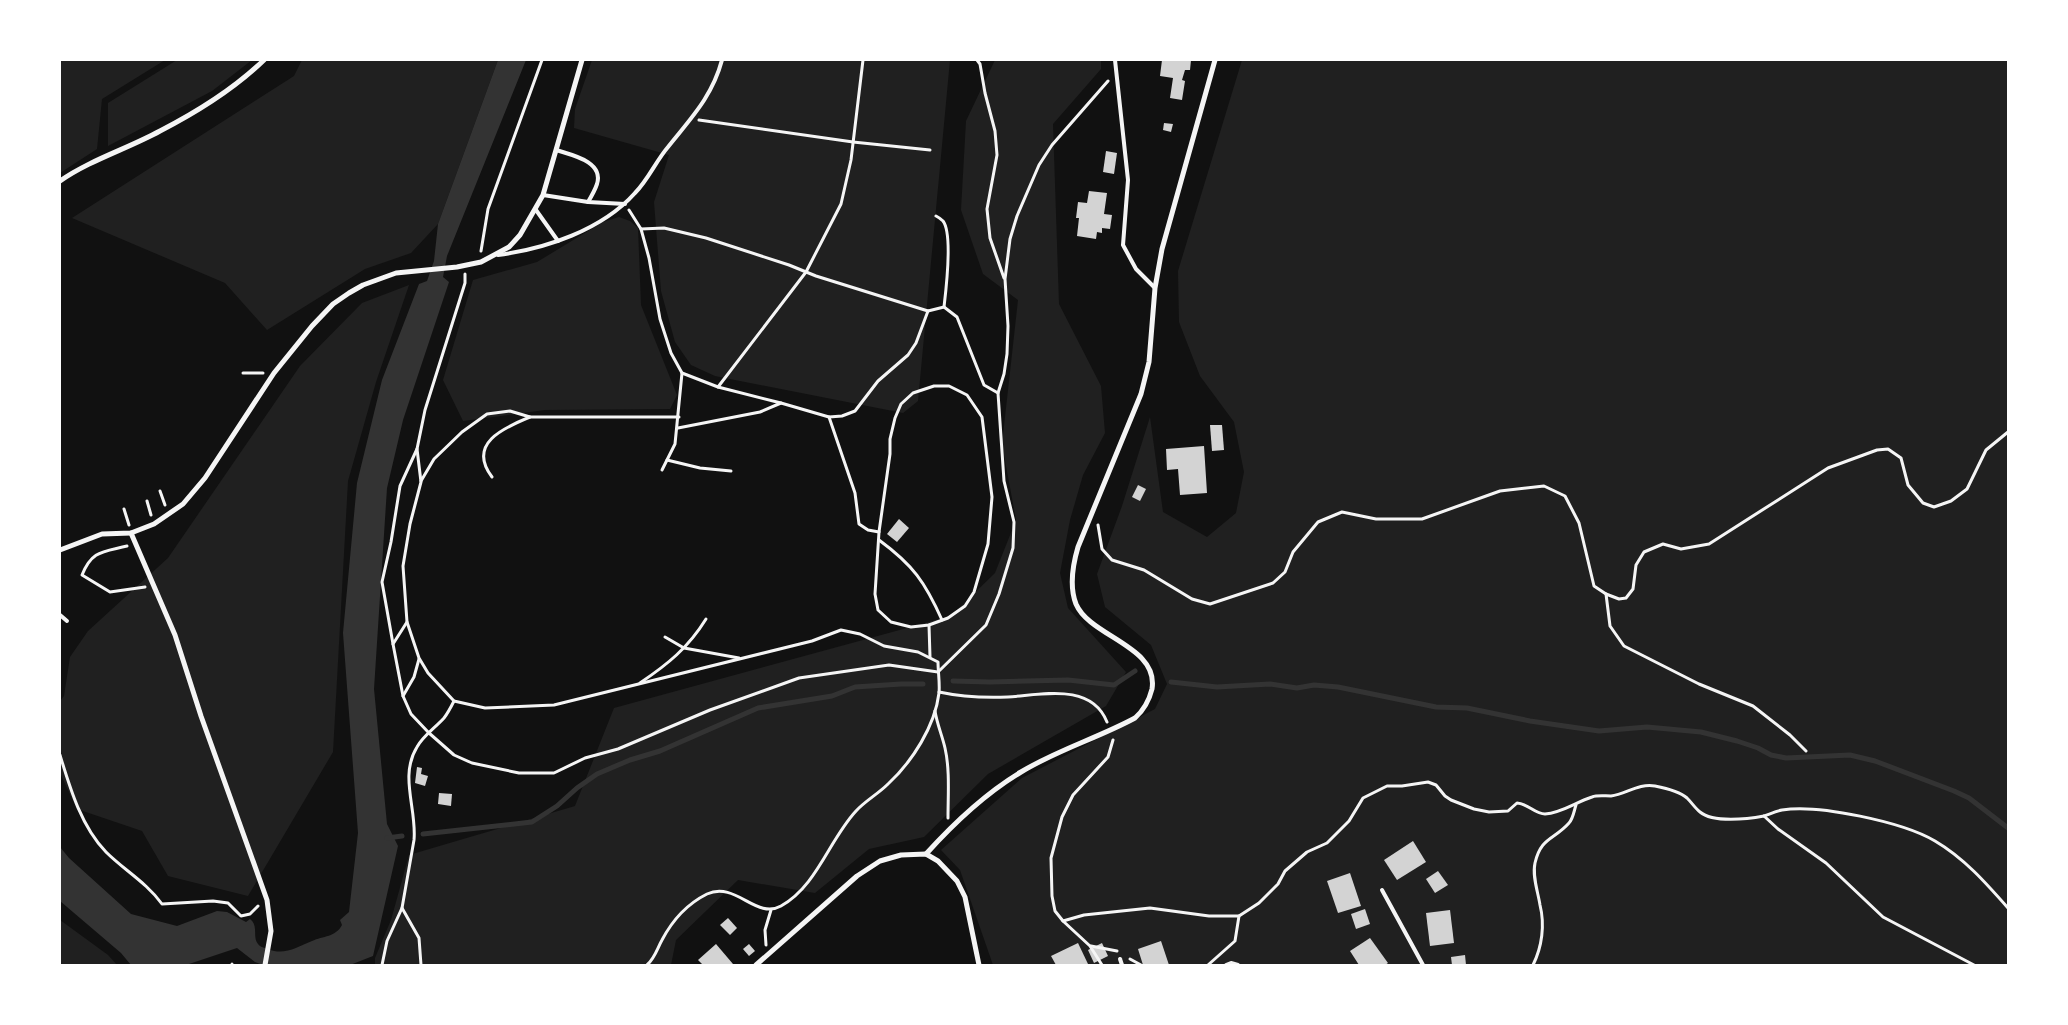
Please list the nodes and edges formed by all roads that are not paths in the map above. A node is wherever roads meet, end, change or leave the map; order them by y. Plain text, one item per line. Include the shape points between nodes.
1 (264, 60) edge
2 (582, 60) edge
3 (722, 60) edge
4 (1115, 60) edge
5 (1215, 60) edge
6 (556, 150) junction
7 (60, 182) edge
8 (543, 195) junction
9 (588, 202) junction
10 (625, 204) junction
11 (536, 210) junction
12 (558, 241) junction
13 (496, 255) junction
14 (1155, 288) junction
15 (131, 533) junction
16 (60, 550) edge
17 (60, 615) edge
18 (67, 621) dead end
19 (926, 854) junction
20 (1382, 890) dead end
21 (1120, 959) dead end
22 (265, 965) edge
23 (756, 965) edge
24 (979, 965) edge
25 (1122, 965) edge
26 (1226, 965) edge
27 (1238, 965) edge
28 (1423, 965) edge

1 - 7 street via 228,91 160,131 93,162
2 - 6 street
3 - 10 lane via 700,108
4 - 14 lane via 1128,180 1123,245 1136,269
5 - 14 street via 1172,208
6 - 8 street
6 - 9 lane via 588,162 596,172 597,183
8 - 9 lane
8 - 11 street
9 - 10 lane
10 - 12 lane via 604,219
11 - 12 lane
11 - 13 street via 520,235
12 - 13 lane
13 - 15 street via 464,266 396,273 363,285 333,304 274,373 195,491 172,513
14 - 19 street via 1149,362 1141,394 1075,559 1072,584 1076,603 1088,619 1136,652 1148,669 1152,684 1148,701 1140,714 1022,771 1002,784
15 - 16 street via 102,534
15 - 22 street via 174,635 266,900 271,931
17 - 18 lane
19 - 23 street via 891,857 870,866
19 - 24 street via 948,869 958,881 965,897
20 - 28 lane
21 - 25 lane
26 - 27 lane

